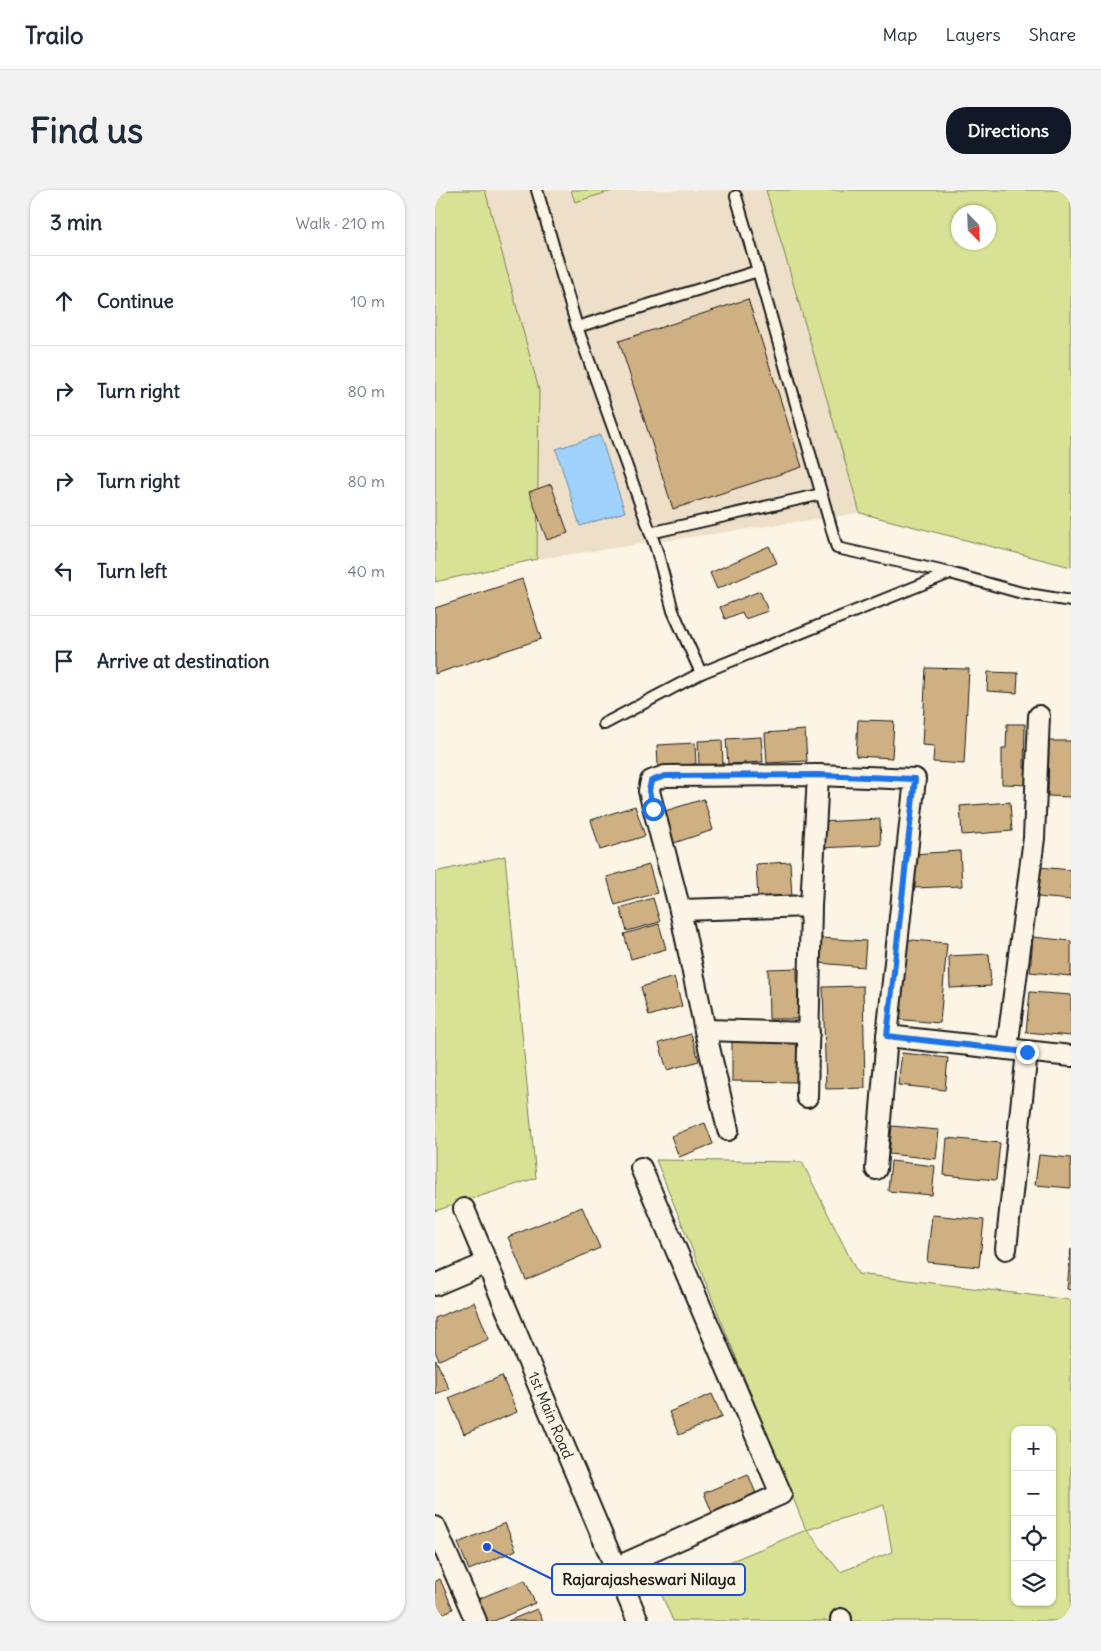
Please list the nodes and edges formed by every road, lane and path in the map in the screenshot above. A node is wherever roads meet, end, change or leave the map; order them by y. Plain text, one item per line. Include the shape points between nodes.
1 (537, 190) edge
2 (735, 196) dead end
3 (758, 271) junction
4 (577, 327) junction
5 (822, 494) junction
6 (650, 533) junction
7 (950, 573) junction
8 (1071, 601) edge
9 (701, 674) junction
10 (1039, 716) dead end
11 (604, 724) dead end
12 (818, 775) junction
13 (811, 906) junction
14 (680, 910) junction
15 (705, 1030) junction
16 (809, 1033) junction
17 (887, 1036) junction
18 (1007, 1049) junction
19 (1027, 1052) junction
20 (1071, 1056) edge
21 (807, 1097) dead end
22 (728, 1130) dead end
23 (641, 1168) dead end
24 (876, 1168) dead end
25 (464, 1210) dead end
26 (1006, 1249) dead end
27 (487, 1263) junction
28 (435, 1285) edge
29 (435, 1527) edge
30 (615, 1568) junction
31 (476, 1621) edge
32 (638, 1621) edge

1 - 4 lane
2 - 3 lane
3 - 4 lane
3 - 5 lane
4 - 6 lane
5 - 6 lane
5 - 7 lane via 837,548
6 - 9 lane via 673,611
7 - 8 lane via 1022,593
7 - 9 lane
9 - 11 lane
10 - 18 street via 1034,838
12 - 13 street
12 - 14 street via 665,776 651,781 649,791
12 - 17 street via 915,779
13 - 14 street
13 - 16 street
14 - 15 street
15 - 16 street
15 - 22 street
16 - 21 street
17 - 18 street
17 - 24 street
18 - 19 street
19 - 20 street
19 - 26 street
23 - 30 street via 781,1494
25 - 27 street, 1st Main Road
27 - 28 street
27 - 30 street, 1st Main Road
29 - 31 street
30 - 32 street, 1st Main Road

